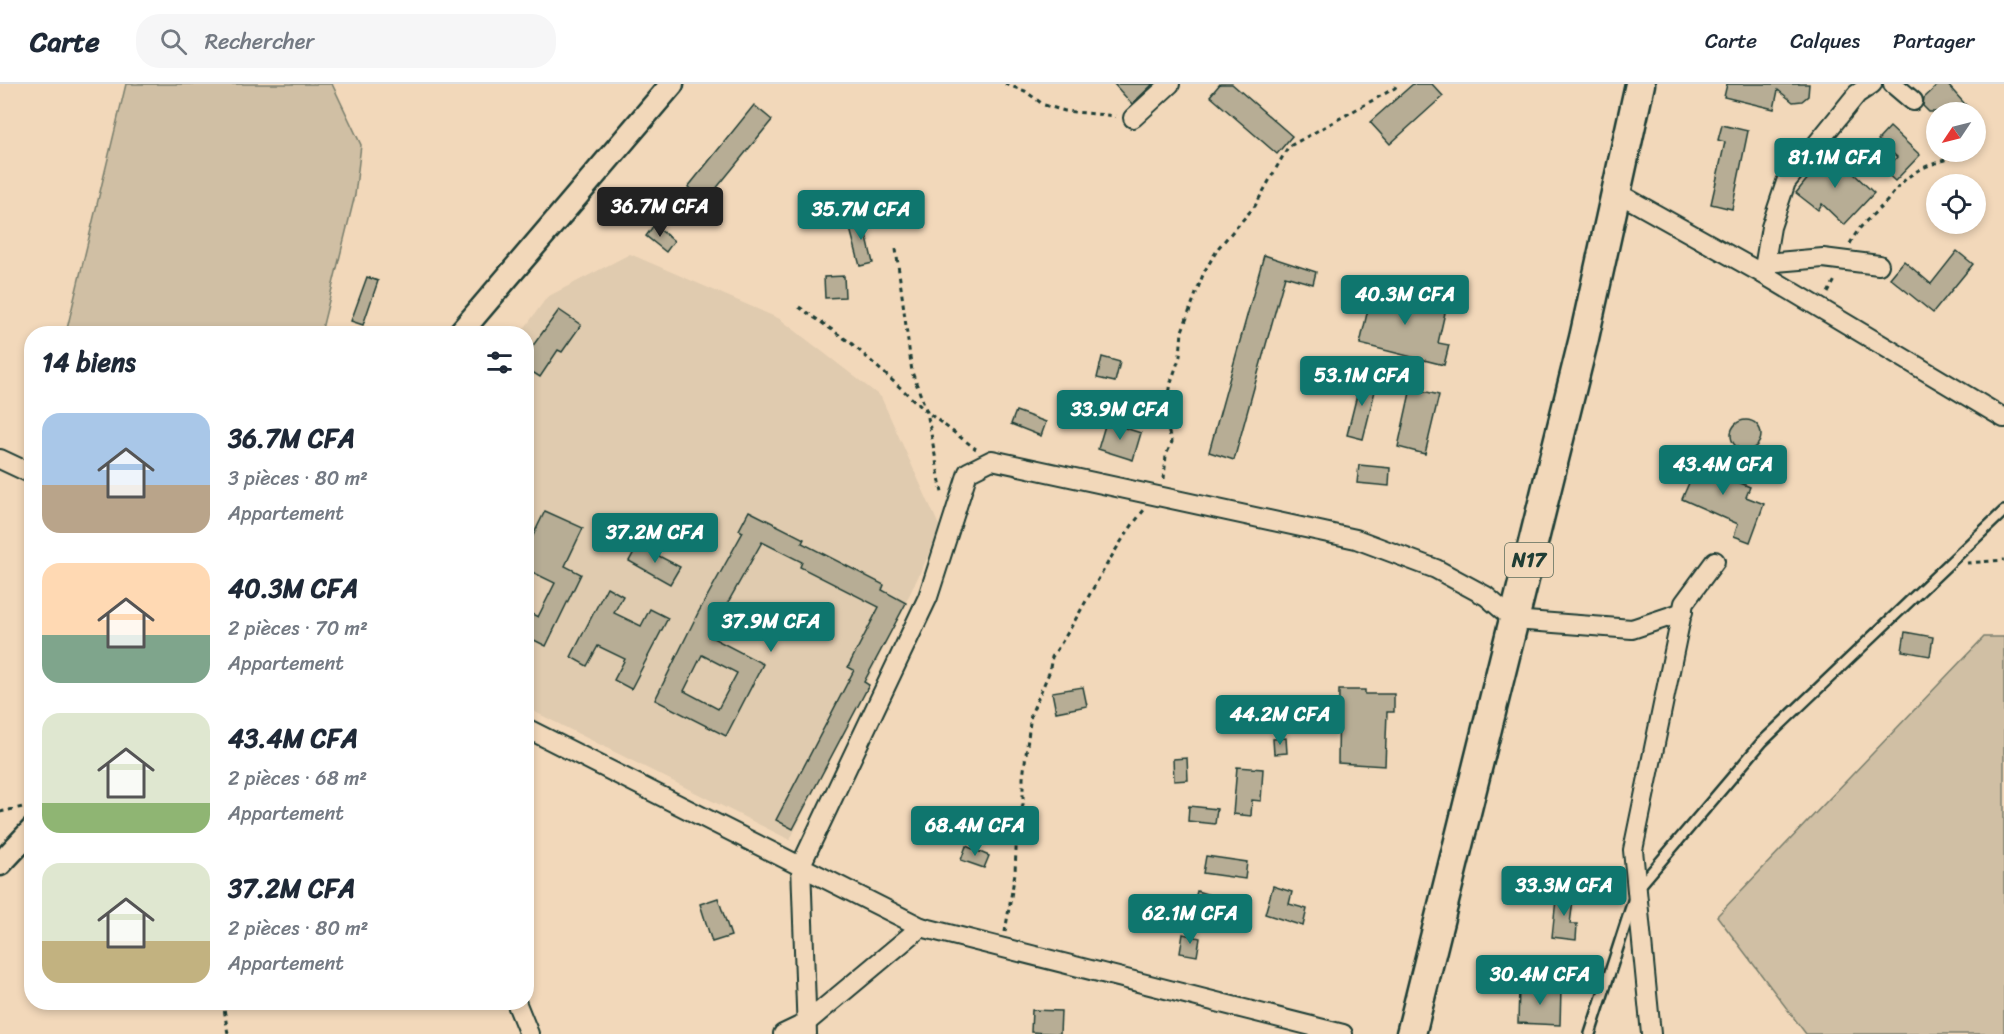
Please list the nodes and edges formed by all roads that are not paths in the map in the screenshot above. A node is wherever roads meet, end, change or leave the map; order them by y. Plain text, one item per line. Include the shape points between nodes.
1 (672, 84) edge
2 (1170, 84) edge
3 (1640, 84) edge
4 (1872, 84) edge
5 (1893, 84) edge
6 (1913, 101) dead end
7 (1133, 118) road end
8 (1616, 192) junction
9 (1879, 265) dead end
10 (1764, 269) junction
11 (466, 326) edge
12 (2004, 418) edge
13 (0, 459) edge
14 (24, 470) edge
15 (2004, 512) edge
16 (1715, 561) dead end
17 (1683, 612) junction
18 (1514, 620) junction
19 (534, 732) edge
20 (24, 838) edge
21 (0, 864) edge
22 (801, 865) junction
23 (1637, 889) junction
24 (921, 927) junction
25 (519, 1010) edge
26 (806, 1028) edge
27 (529, 1034) edge
28 (783, 1034) edge
29 (1343, 1034) edge
30 (1411, 1034) edge
31 (1590, 1034) edge
32 (1651, 1034) edge

1 - 11 street
2 - 7 street
3 - 8 main road, N17
4 - 10 street via 1857,94 1786,182 1771,227
5 - 6 street
8 - 10 street
8 - 18 main road, N17
9 - 10 street via 1823,258
10 - 12 street via 1819,307
13 - 14 street
15 - 23 lane via 1762,742
16 - 17 street via 1684,603
17 - 18 street via 1632,629
17 - 23 street via 1633,850
18 - 22 street via 1486,596 1446,574 1356,539 992,460 968,472 928,597
18 - 30 main road, N17
19 - 22 street
20 - 21 street
22 - 24 street
22 - 26 street
23 - 31 lane
23 - 32 street
24 - 26 street
24 - 29 street
25 - 27 street
26 - 28 street

